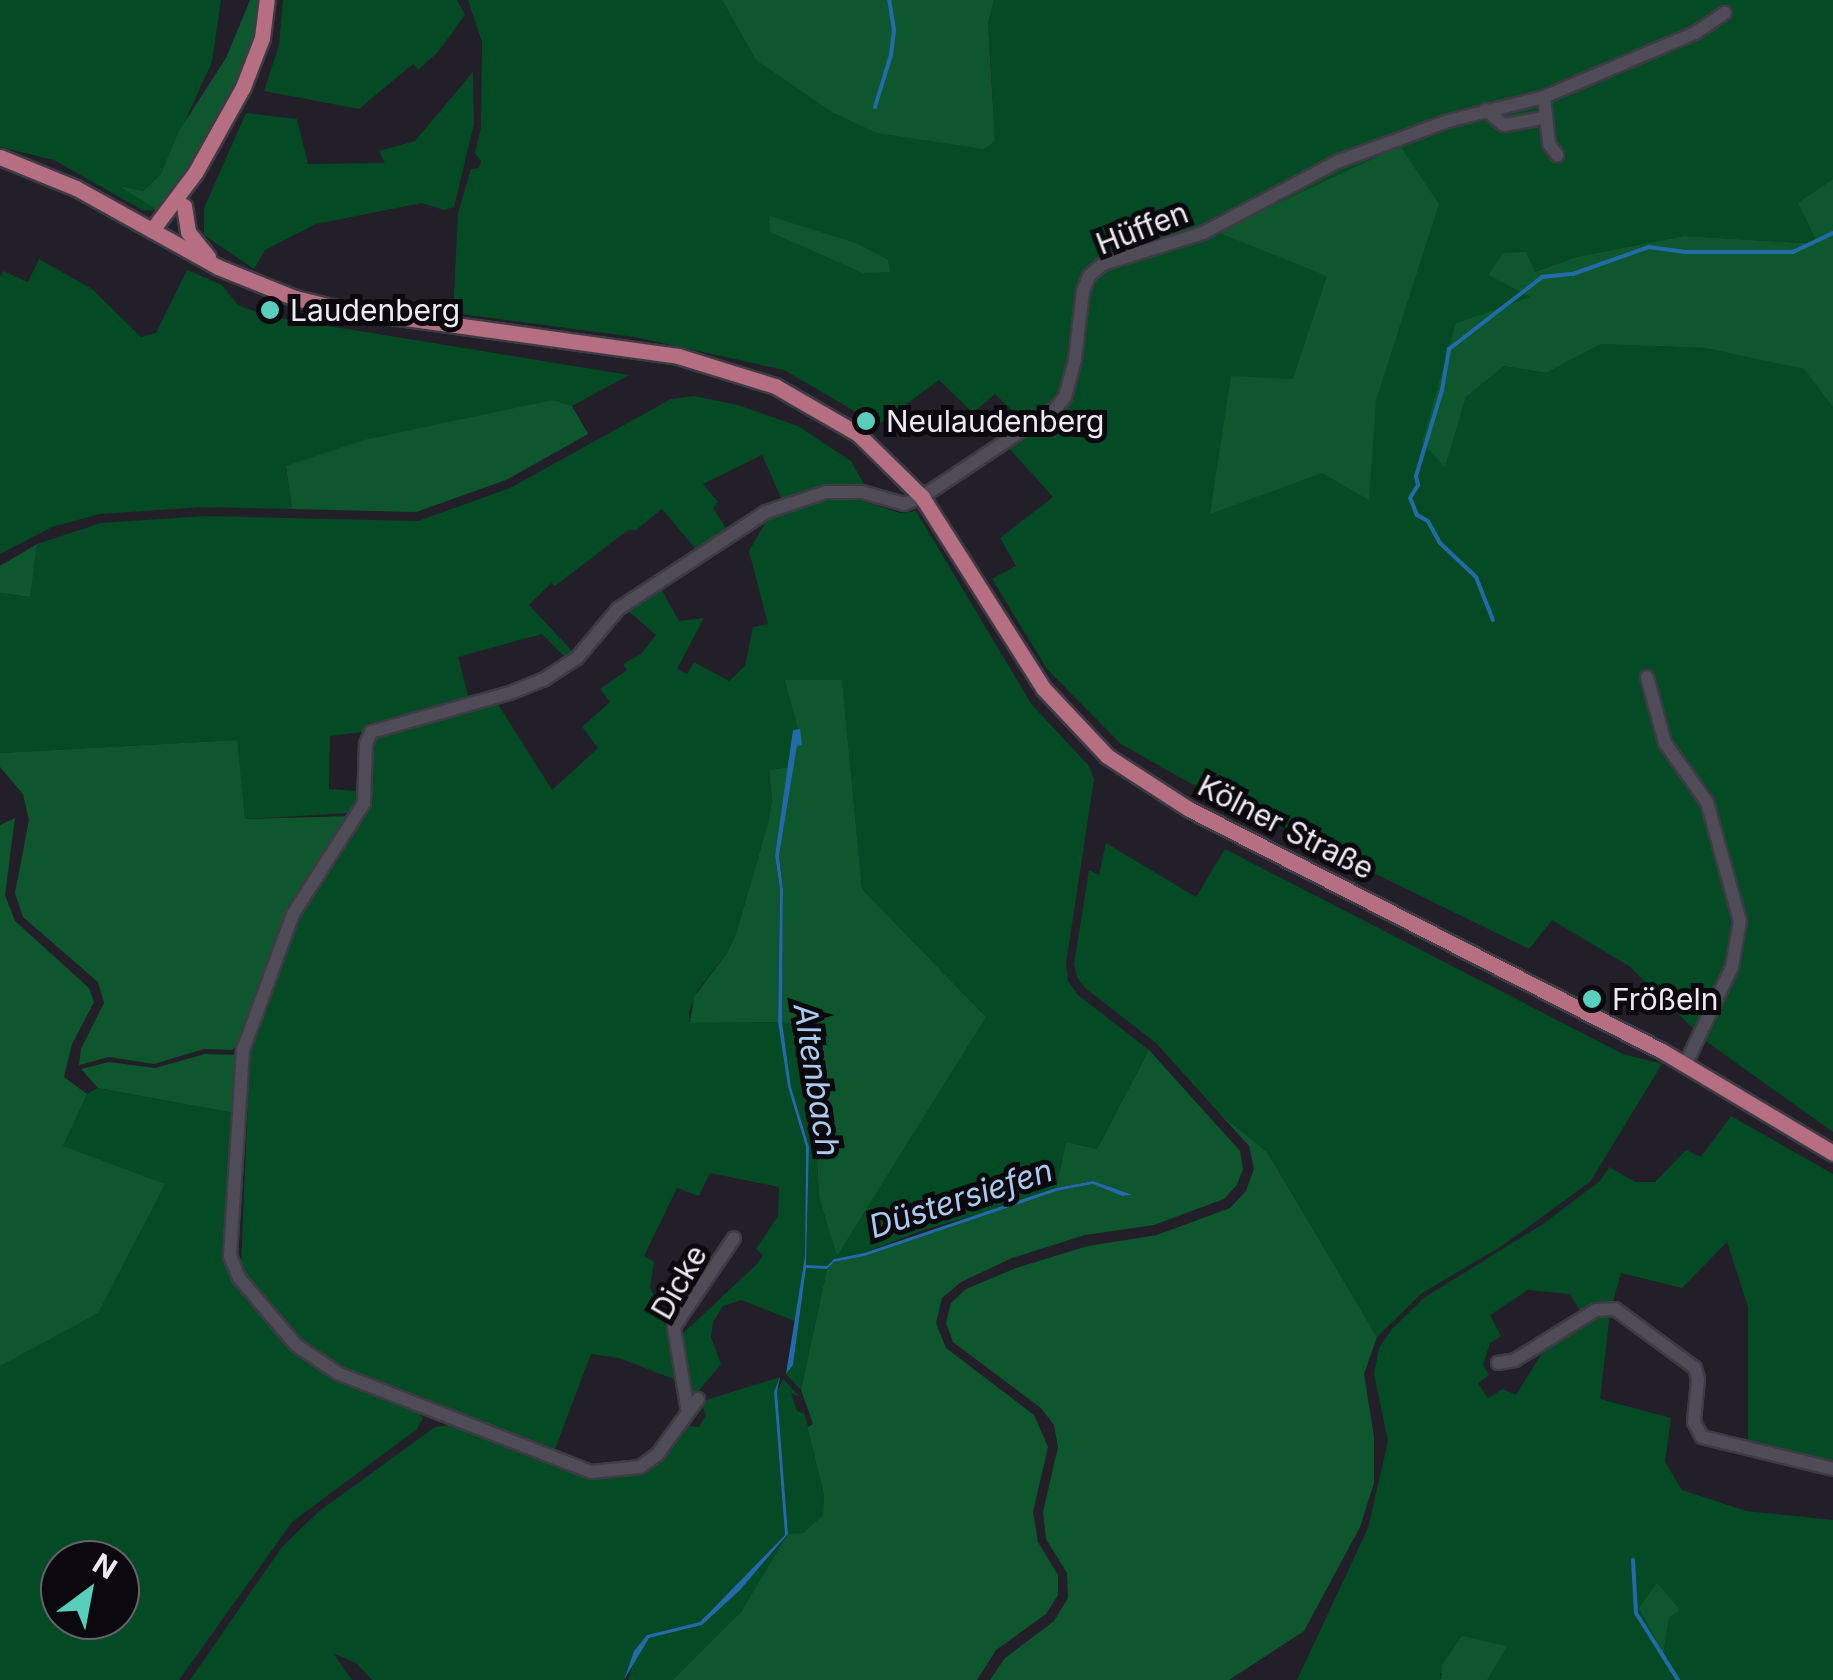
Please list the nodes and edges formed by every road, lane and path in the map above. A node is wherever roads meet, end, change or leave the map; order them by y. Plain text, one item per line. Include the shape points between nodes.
1 (267, 0) edge
2 (1725, 13) dead end
3 (1544, 97) junction
4 (1486, 110) junction
5 (1543, 118) junction
6 (1557, 155) dead end
7 (0, 157) edge
8 (195, 173) junction
9 (184, 206) junction
10 (158, 234) junction
11 (218, 267) junction
12 (874, 478) dead end
13 (873, 495) junction
14 (922, 497) junction
15 (1648, 677) dead end
16 (1673, 1058) junction
17 (1833, 1154) edge
18 (734, 1238) dead end
19 (1498, 1364) dead end
20 (698, 1399) dead end
21 (688, 1412) junction
22 (1833, 1469) edge

1 - 8 main road via 255,62
2 - 3 street, Hüffen via 1695,33
3 - 4 street, Hüffen
3 - 5 street
4 - 5 street via 1504,125
4 - 14 street, Hüffen via 1337,162 1203,232 1103,264 1084,291 1065,397
5 - 6 street
7 - 10 main road via 76,188
8 - 9 main road
8 - 10 main road
9 - 10 main road
9 - 11 main road via 188,232
10 - 11 main road, Kölner Straße
11 - 14 main road, Kölner Straße via 340,308 678,356 776,386 858,434
12 - 13 street
13 - 14 street via 904,504
13 - 21 street via 826,492 766,512 618,609 577,658 528,687 371,732 364,802 292,914 243,1050 230,1256 259,1306 316,1361 590,1472 640,1467
14 - 16 main road, Kölner Straße via 1044,688 1106,756 1146,785
15 - 16 street via 1665,743 1707,802 1740,920 1732,967
16 - 17 main road, Kölner Straße
18 - 21 street, Dicke via 674,1328
19 - 22 street via 1596,1310 1615,1310 1695,1368 1694,1422 1702,1437
20 - 21 street

